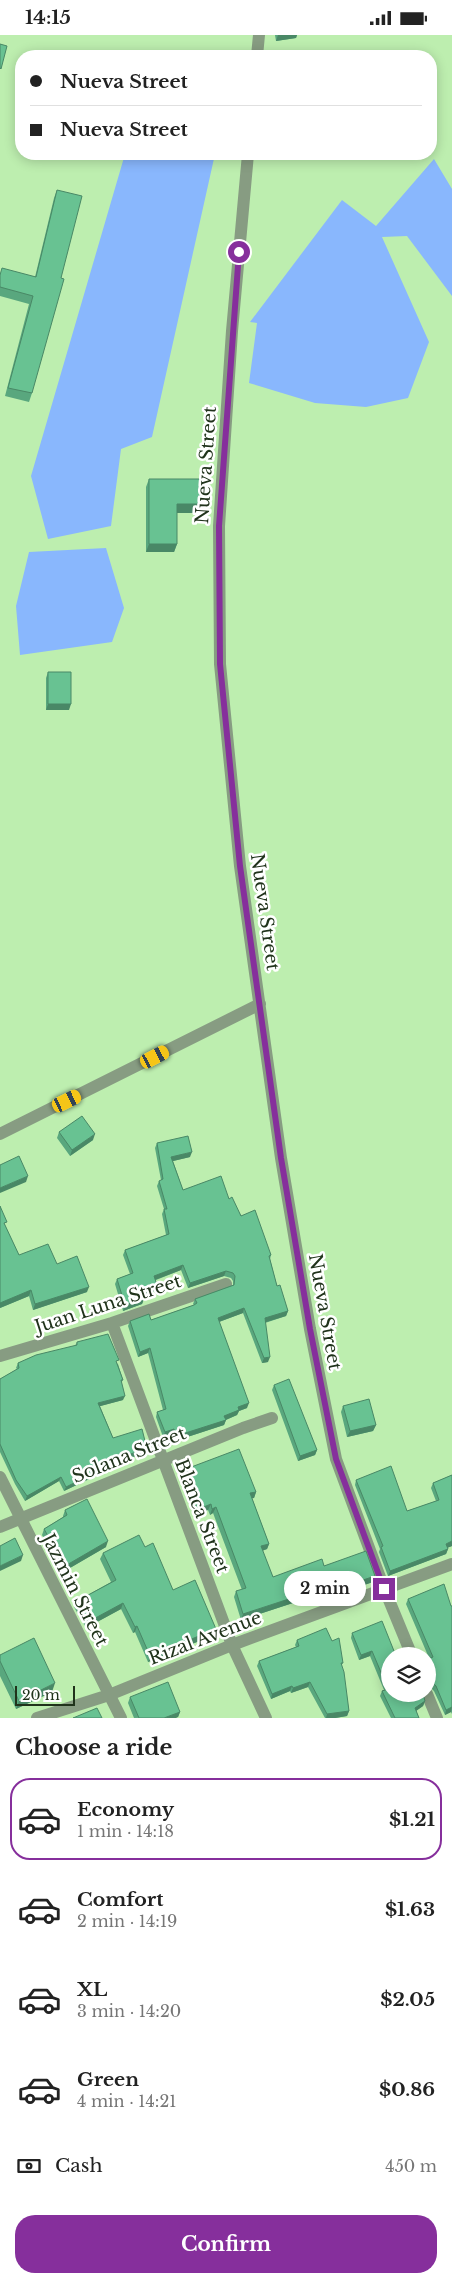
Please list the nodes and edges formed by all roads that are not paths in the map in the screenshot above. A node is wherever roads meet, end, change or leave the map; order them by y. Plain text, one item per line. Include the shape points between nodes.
1 (259, 35) edge
2 (258, 50) edge
3 (247, 160) edge
4 (260, 1004) junction
5 (0, 1134) edge
6 (226, 1284) dead end
7 (112, 1323) junction
8 (0, 1356) edge
9 (272, 1418) dead end
10 (162, 1460) junction
11 (0, 1477) edge
12 (19, 1519) junction
13 (0, 1527) edge
14 (452, 1564) edge
15 (384, 1589) junction
16 (232, 1645) junction
17 (408, 1647) edge
18 (109, 1695) junction
19 (431, 1702) edge
20 (37, 1718) edge
21 (121, 1718) edge
22 (266, 1718) edge
23 (438, 1718) edge

1 - 2 street
3 - 4 street, Nueva Street via 219,526 220,664 240,866
4 - 5 street
4 - 15 street, Nueva Street via 281,1158 336,1459
6 - 7 street, Juan Luna Street
7 - 8 street, Juan Luna Street
7 - 10 street, Blanca Street
9 - 10 street, Solana Street
10 - 12 street, Solana Street
10 - 16 street, Blanca Street
11 - 12 street, Jazmin Street
12 - 13 street, Solana Street
12 - 18 street, Jazmin Street
14 - 15 street, Rizal Avenue
15 - 16 street, Rizal Avenue
15 - 17 street, Nueva Street
16 - 18 street, Rizal Avenue
16 - 22 street, Blanca Street
18 - 20 street, Rizal Avenue
18 - 21 street, Jazmin Street
19 - 23 street

